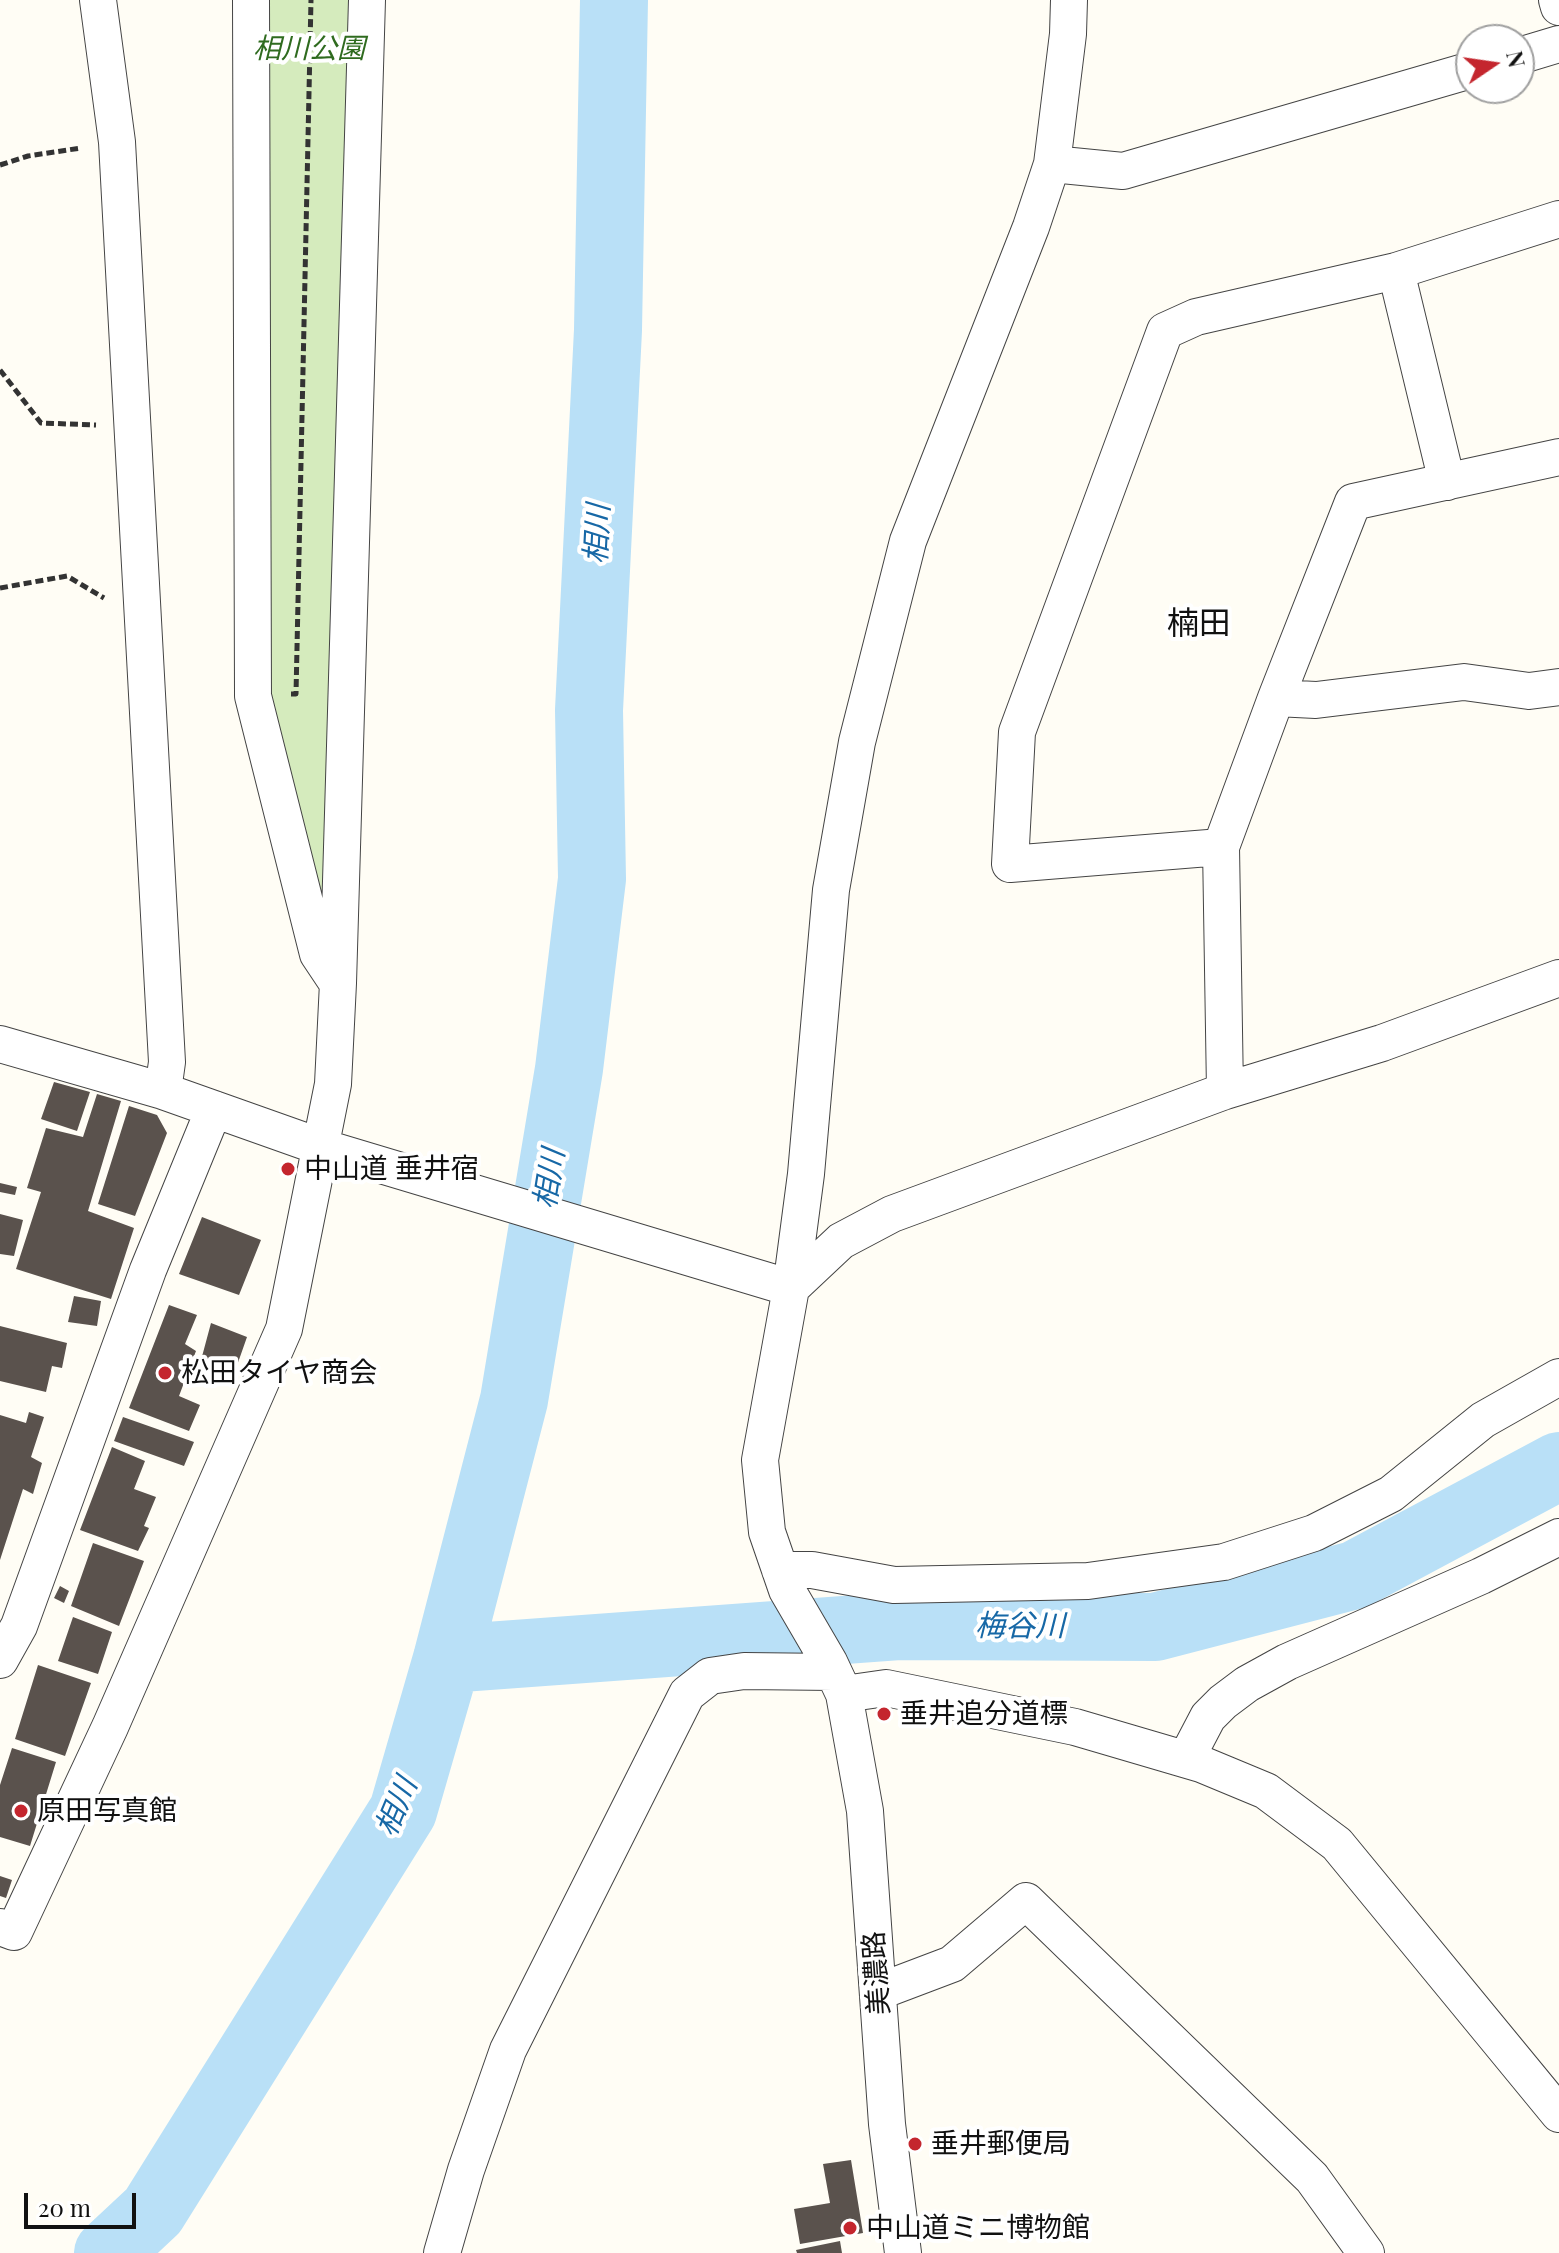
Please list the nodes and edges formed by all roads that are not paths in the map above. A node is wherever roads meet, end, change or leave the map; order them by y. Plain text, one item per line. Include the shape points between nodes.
1 (98, 0) edge
2 (251, 0) edge
3 (367, 0) edge
4 (1069, 0) edge
5 (1557, 0) edge
6 (1559, 7) edge
7 (1559, 44) edge
8 (1535, 51) edge
9 (1455, 75) edge
10 (1052, 164) junction
11 (1559, 219) edge
12 (1396, 271) junction
13 (1559, 457) edge
14 (1447, 482) junction
15 (1559, 687) edge
16 (1276, 698) junction
17 (1221, 847) junction
18 (1559, 978) edge
19 (338, 983) junction
20 (0, 1044) edge
21 (163, 1091) junction
22 (1225, 1091) junction
23 (214, 1109) junction
24 (332, 1151) junction
25 (791, 1288) junction
26 (1559, 1377) edge
27 (1559, 1537) edge
28 (784, 1580) junction
29 (0, 1660) edge
30 (835, 1676) junction
31 (1186, 1759) junction
32 (0, 1927) edge
33 (878, 1992) junction
34 (1559, 2114) edge
35 (442, 2253) edge
36 (903, 2253) edge
37 (1366, 2253) edge

1 - 21 street via 117,142 167,1062
2 - 19 street via 253,696 318,954
3 - 19 street
4 - 10 street
5 - 6 street
7 - 8 street
9 - 10 street via 1123,171
10 - 25 street via 908,541 857,742 831,890
11 - 12 street
12 - 14 street
12 - 17 street via 1196,317 1165,331 1017,732 1010,864
13 - 14 street
14 - 16 street via 1353,502
15 - 16 street via 1529,691 1464,682 1316,700
16 - 17 street
17 - 22 street
18 - 22 street via 1382,1043
19 - 24 street
20 - 21 street
21 - 23 street
22 - 25 street via 892,1214 841,1241
23 - 24 street
23 - 29 street via 148,1270 19,1626
24 - 25 street
24 - 32 street via 284,1329 14,1932
25 - 28 street via 760,1460 767,1532
26 - 28 street via 1483,1420 1391,1494 1314,1533 1224,1562 1088,1581 894,1585 812,1570
27 - 31 street via 1247,1684 1208,1717
28 - 30 street
30 - 31 street via 1075,1727
30 - 33 street, 美濃路 via 865,1811
30 - 35 street via 744,1671 710,1676 687,1694 508,2050
31 - 34 street via 1266,1791 1337,1844
33 - 36 street, 美濃路
33 - 37 street via 952,1964 1026,1901 1312,2178

